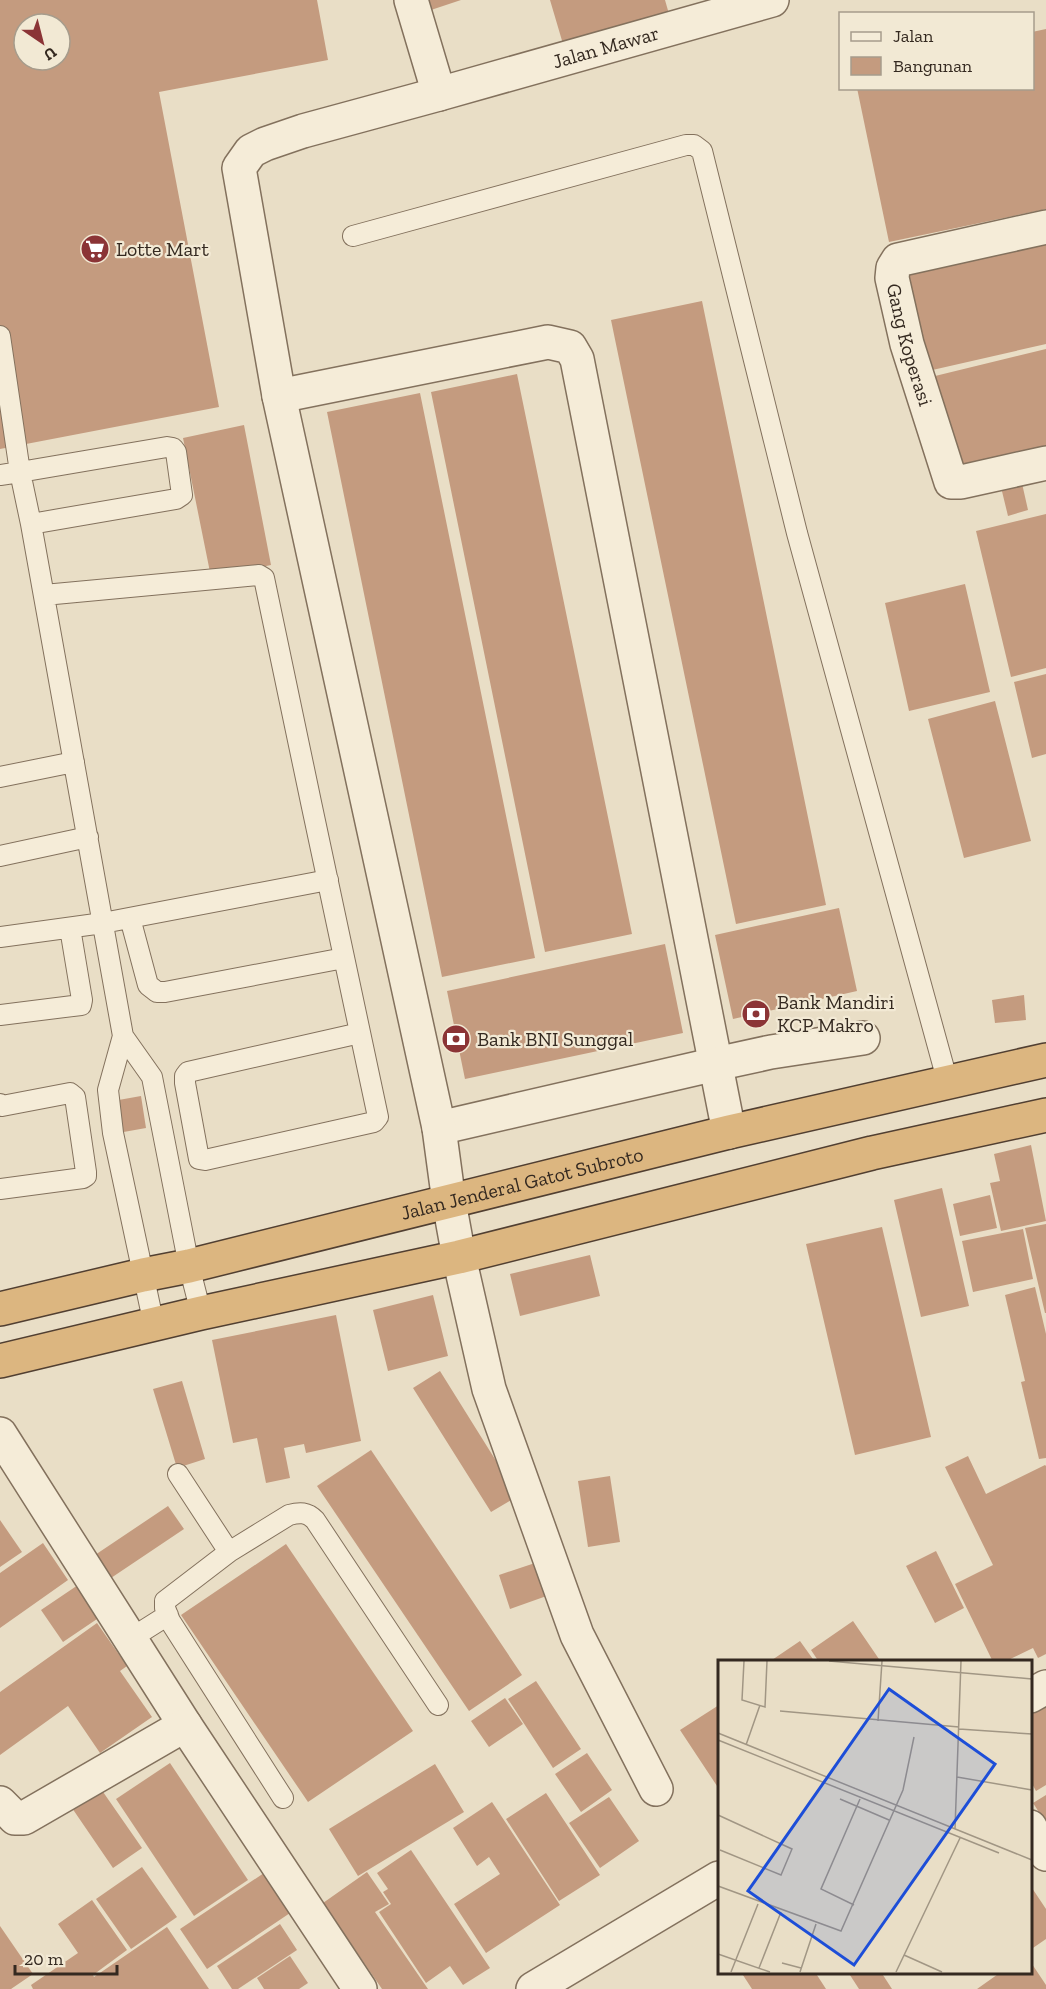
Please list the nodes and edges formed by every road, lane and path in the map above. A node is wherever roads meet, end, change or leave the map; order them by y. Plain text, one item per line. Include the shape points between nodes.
1 (411, 0) edge
2 (772, 0) edge
3 (722, 6) edge
4 (439, 94) junction
5 (1046, 227) edge
6 (353, 236) dead end
7 (0, 336) edge
8 (279, 396) junction
9 (1046, 463) edge
10 (20, 472) junction
11 (0, 475) edge
12 (31, 524) junction
13 (44, 594) junction
14 (74, 762) junction
15 (0, 777) edge
16 (88, 837) junction
17 (0, 856) edge
18 (328, 879) junction
19 (130, 918) junction
20 (103, 923) junction
21 (70, 928) junction
22 (0, 937) edge
23 (344, 958) junction
24 (0, 1015) edge
25 (360, 1033) junction
26 (123, 1036) junction
27 (863, 1038) dead end
28 (1046, 1060) edge
29 (716, 1064) junction
30 (948, 1083) junction
31 (0, 1104) edge
32 (1046, 1115) edge
33 (439, 1128) junction
34 (729, 1132) junction
35 (0, 1189) edge
36 (448, 1202) junction
37 (459, 1257) junction
38 (189, 1266) junction
39 (143, 1275) junction
40 (0, 1309) edge
41 (201, 1314) junction
42 (154, 1325) junction
43 (0, 1361) edge
44 (0, 1434) edge
45 (178, 1474) dead end
46 (229, 1552) junction
47 (168, 1615) junction
48 (130, 1639) junction
49 (1046, 1687) edge
50 (1031, 1695) edge
51 (438, 1705) dead end
52 (185, 1725) junction
53 (656, 1789) dead end
54 (283, 1798) dead end
55 (0, 1803) edge
56 (1031, 1830) edge
57 (1046, 1854) edge
58 (718, 1879) edge
59 (360, 1989) edge
60 (533, 1989) edge

1 - 4 street
2 - 3 street, Jalan Mawar
3 - 4 street, Jalan Mawar
4 - 8 street, Jalan Mawar via 265,144 251,151 239,168
5 - 9 street, Gang Koperasi via 898,260 892,278 907,344 951,482
6 - 30 lane via 686,145 702,151 800,544
7 - 10 lane
8 - 29 street via 548,342 570,347 577,359
8 - 33 street
10 - 11 lane
10 - 12 lane
10 - 12 lane via 167,447 176,452 180,497
12 - 13 lane
13 - 14 lane
13 - 18 lane via 259,574 264,578
14 - 15 lane
14 - 16 lane
16 - 17 lane
16 - 20 lane
18 - 19 lane
18 - 23 lane
19 - 20 lane
19 - 23 lane via 148,986 157,992
20 - 21 lane
20 - 26 lane
21 - 22 lane
21 - 24 lane via 81,1005
23 - 25 lane
25 - 25 lane via 188,1072 185,1083 199,1159 377,1120
26 - 38 lane via 152,1077
26 - 39 lane via 108,1089 113,1133
27 - 29 street
28 - 30 highway, Jalan Jenderal Gatot Subroto
29 - 33 street
29 - 34 street
30 - 34 highway, Jalan Jenderal Gatot Subroto
31 - 35 lane via 70,1093 75,1098 86,1173 83,1178
32 - 37 highway
33 - 36 street
34 - 36 highway, Jalan Jenderal Gatot Subroto
36 - 37 street
36 - 38 highway, Jalan Jenderal Gatot Subroto
37 - 41 highway
37 - 53 street via 489,1389 577,1635
38 - 39 highway, Jalan Jenderal Gatot Subroto
38 - 41 lane
39 - 40 highway, Jalan Jenderal Gatot Subroto
39 - 42 lane
41 - 42 highway
42 - 43 highway
44 - 48 street
45 - 46 lane
46 - 47 lane via 165,1601
46 - 51 lane via 289,1515 309,1514
47 - 48 lane
47 - 54 lane
48 - 52 street
49 - 50 street
52 - 55 street via 24,1818 15,1818
52 - 59 street
56 - 57 street
58 - 60 street

